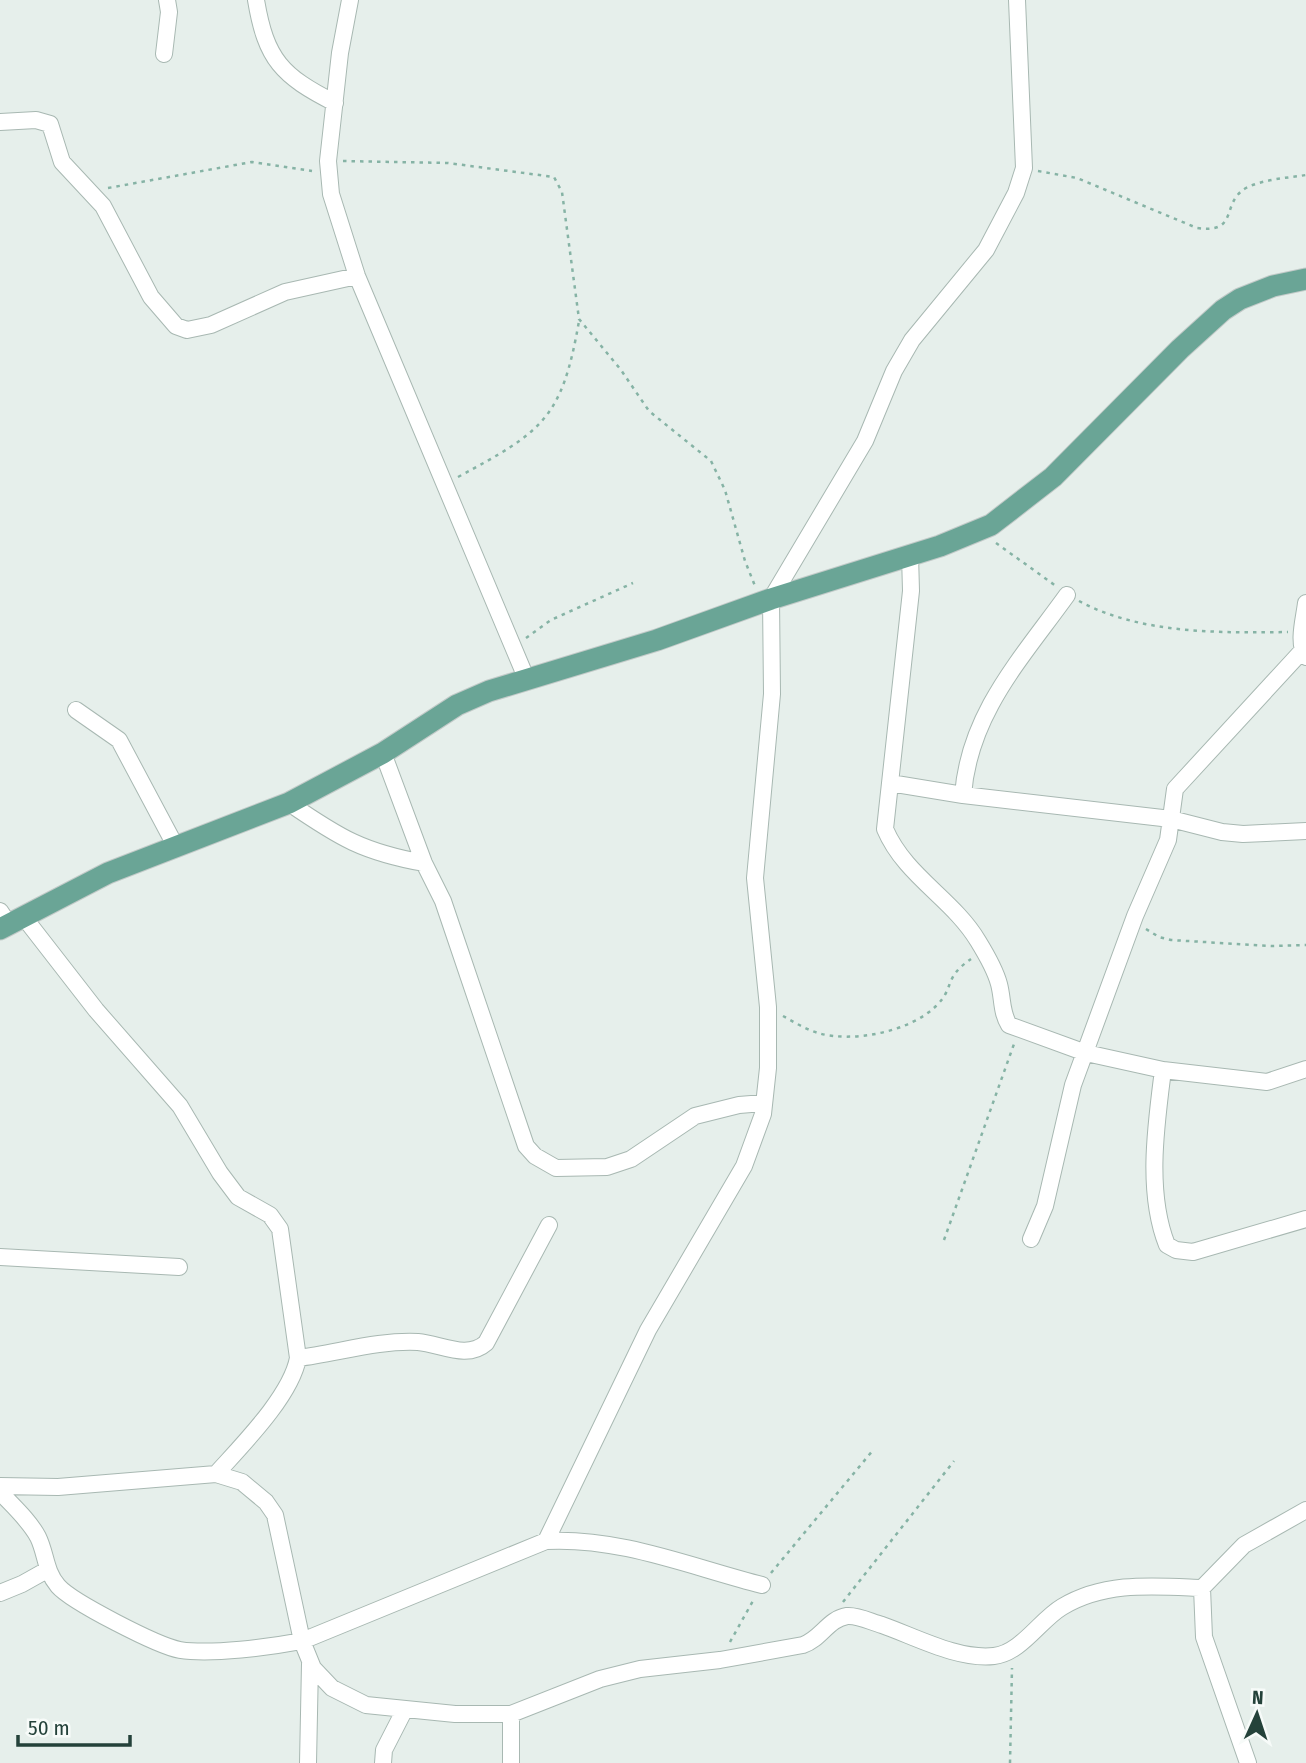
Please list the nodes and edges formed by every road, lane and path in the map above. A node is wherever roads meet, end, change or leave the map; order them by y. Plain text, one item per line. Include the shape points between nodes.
1 (167, 0) edge
2 (256, 0) edge
3 (350, 0) edge
4 (1017, 0) edge
5 (164, 54) dead end
6 (335, 103) junction
7 (0, 122) edge
8 (329, 167) junction
9 (1024, 168) junction
10 (1306, 175) edge
11 (88, 188) junction
12 (357, 276) junction
13 (1306, 279) edge
14 (579, 319) junction
15 (446, 483) junction
16 (979, 529) junction
17 (910, 555) junction
18 (633, 583) dead end
19 (1067, 595) junction
20 (766, 601) junction
21 (1306, 603) edge
22 (1302, 631) junction
23 (512, 648) junction
24 (1304, 654) edge
25 (527, 680) junction
26 (76, 710) dead end
27 (383, 753) junction
28 (890, 783) junction
29 (963, 795) junction
30 (289, 803) junction
31 (1171, 819) junction
32 (1306, 831) edge
33 (176, 846) junction
34 (424, 863) junction
35 (1135, 916) junction
36 (8, 920) edge
37 (1306, 945) edge
38 (983, 950) junction
39 (768, 1007) junction
40 (1018, 1031) junction
41 (1086, 1053) junction
42 (1306, 1069) edge
43 (1163, 1070) junction
44 (764, 1104) junction
45 (1306, 1220) edge
46 (549, 1225) dead end
47 (1031, 1239) dead end
48 (944, 1240) dead end
49 (0, 1257) edge
50 (179, 1267) dead end
51 (298, 1358) junction
52 (874, 1449) dead end
53 (954, 1461) dead end
54 (216, 1474) junction
55 (0, 1486) edge
56 (0, 1492) edge
57 (1306, 1510) edge
58 (546, 1541) junction
59 (47, 1570) junction
60 (762, 1585) junction
61 (1202, 1588) junction
62 (0, 1593) edge
63 (834, 1621) junction
64 (302, 1641) junction
65 (1011, 1650) junction
66 (309, 1658) junction
67 (720, 1660) junction
68 (404, 1711) junction
69 (511, 1714) junction
70 (308, 1763) edge
71 (383, 1763) edge
72 (511, 1763) edge
73 (1010, 1763) edge
74 (1248, 1763) edge

1 - 5 street
2 - 6 street via 260,27 271,53 292,80
3 - 6 street
4 - 9 street
6 - 8 street
7 - 11 street via 50,124 62,162
8 - 11 path via 252,163
8 - 12 street via 331,194
8 - 14 path via 448,163 554,177 562,192
9 - 10 path via 1077,178 1209,229 1219,229 1225,223 1235,196 1245,189
9 - 20 street via 986,250 906,350 865,441
11 - 12 street via 103,206 151,297 176,326 187,330 211,325 285,292
12 - 15 street
13 - 16 main road via 1273,286 1223,310 1029,499
14 - 15 path via 565,384 542,423 495,457
14 - 20 path via 649,411 701,450 715,467 745,561
15 - 23 street
16 - 17 main road
16 - 19 path
17 - 20 main road
17 - 28 street via 911,590
18 - 23 path via 551,620
19 - 22 path via 1099,612 1133,621 1200,630
19 - 29 street via 993,698 971,744
20 - 25 main road
20 - 39 street via 772,694 755,878
21 - 22 street
22 - 24 street
23 - 25 street
24 - 31 street via 1175,789
25 - 27 main road via 457,705
26 - 33 street via 119,740
27 - 30 main road
27 - 34 street
28 - 29 street
28 - 38 street via 886,829 891,843 968,927
29 - 31 street
30 - 33 main road
30 - 34 street via 347,841 380,855
31 - 32 street via 1243,834
31 - 35 street via 1163,855
33 - 36 main road
34 - 44 street via 443,901 526,1146 536,1156 556,1168 607,1167 631,1159 695,1116
35 - 37 path via 1149,932 1171,940
35 - 41 street
36 - 51 street via 96,1010 180,1106 239,1197 270,1215 280,1229
38 - 39 path via 952,973 943,998 928,1013 887,1029 837,1037 816,1032
38 - 40 street via 998,981 1004,1018
39 - 44 street
40 - 41 street
40 - 48 path
41 - 43 street
41 - 47 street via 1073,1085 1045,1206
42 - 43 street via 1267,1082
43 - 45 street via 1156,1160 1158,1205 1167,1245 1193,1252
44 - 58 street via 744,1166 648,1330
46 - 51 street via 480,1348 460,1351 407,1342
49 - 50 street
51 - 54 street via 288,1384
52 - 60 path
53 - 63 path via 850,1590
54 - 55 street via 58,1487
54 - 64 street via 242,1482 275,1516
56 - 59 street via 38,1538
57 - 61 street via 1244,1545
58 - 60 street via 607,1544
58 - 64 street
59 - 62 street
59 - 64 street via 77,1601 178,1650
60 - 67 path
61 - 65 street via 1098,1591 1060,1608
61 - 74 street via 1204,1637
63 - 65 street via 859,1617 981,1656
63 - 67 street via 803,1645
64 - 66 street
65 - 73 path
66 - 68 street via 319,1677 346,1697
66 - 70 street
67 - 69 street via 640,1669 600,1679
68 - 69 street
68 - 71 street via 384,1750
69 - 72 street

